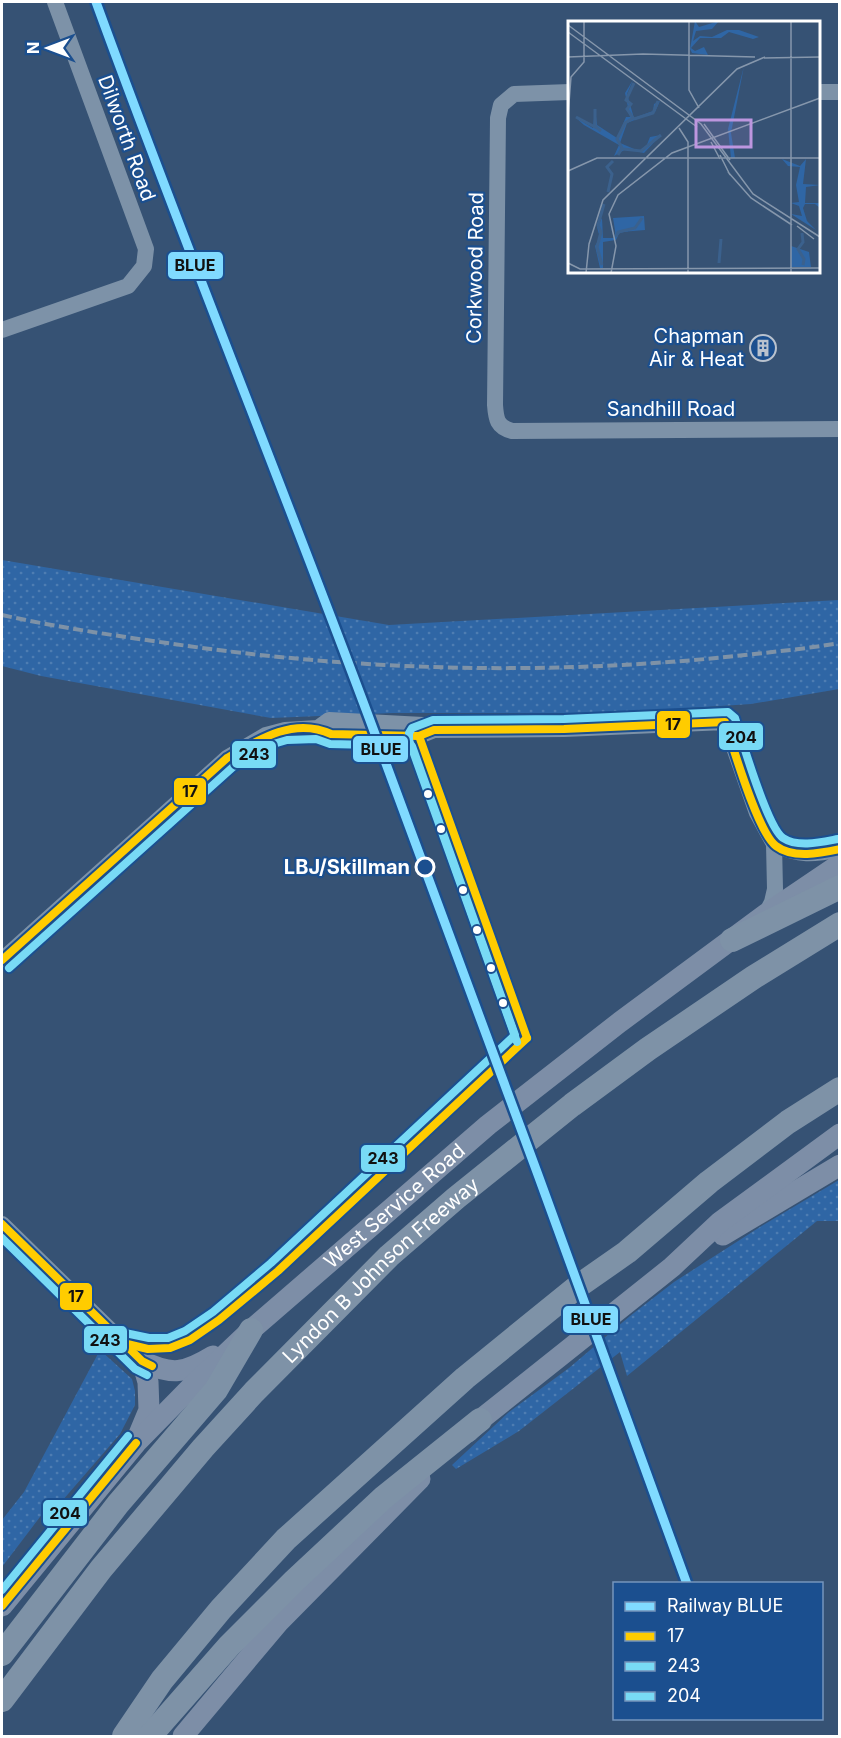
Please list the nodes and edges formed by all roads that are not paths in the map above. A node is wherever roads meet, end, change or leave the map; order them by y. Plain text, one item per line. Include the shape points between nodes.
1 (55, 2) edge
2 (568, 92) edge
3 (820, 92) edge
4 (840, 92) edge
5 (2, 330) edge
6 (503, 429) joint
7 (840, 429) edge
8 (774, 844) junction
9 (840, 849) edge
10 (840, 864) edge
11 (840, 886) edge
12 (766, 914) junction
13 (840, 924) edge
14 (732, 940) junction
15 (2, 960) edge
16 (840, 1089) edge
17 (840, 1134) edge
18 (840, 1165) edge
19 (2, 1224) edge
20 (672, 1267) junction
21 (251, 1330) junction
22 (142, 1361) junction
23 (480, 1420) junction
24 (136, 1443) junction
25 (2, 1606) edge
26 (2, 1654) edge
27 (2, 1700) edge
28 (124, 1737) edge
29 (150, 1737) edge
30 (183, 1737) edge

1 - 5 street, Dilworth Road via 146,249 144,266 128,286
2 - 6 street, Corkwood Road via 514,94 501,105 498,118 495,405 496,421
3 - 4 street
6 - 7 street, Sandhill Road
8 - 9 street via 808,854
8 - 12 street via 775,889
8 - 15 street via 757,813 725,722 426,733 423,724 329,720 318,728 266,735 227,758
10 - 12 main road, West Service Road
11 - 14 highway
12 - 14 main road, West Service Road
13 - 27 highway, Lyndon B Johnson Freeway via 638,1056 456,1198 389,1256 203,1448 100,1569
14 - 21 main road, West Service Road via 488,1125
16 - 28 highway via 788,1122 627,1252 577,1287 465,1378 286,1539 162,1680
17 - 20 main road via 720,1222
18 - 20 main road
19 - 22 street
20 - 23 main road
21 - 22 main road via 195,1367 177,1372
21 - 24 main road, West Service Road
21 - 26 highway via 216,1390 118,1504
22 - 24 main road via 149,1410
23 - 29 highway via 384,1497 294,1581 228,1646
23 - 30 main road via 278,1623
24 - 25 main road, West Service Road

